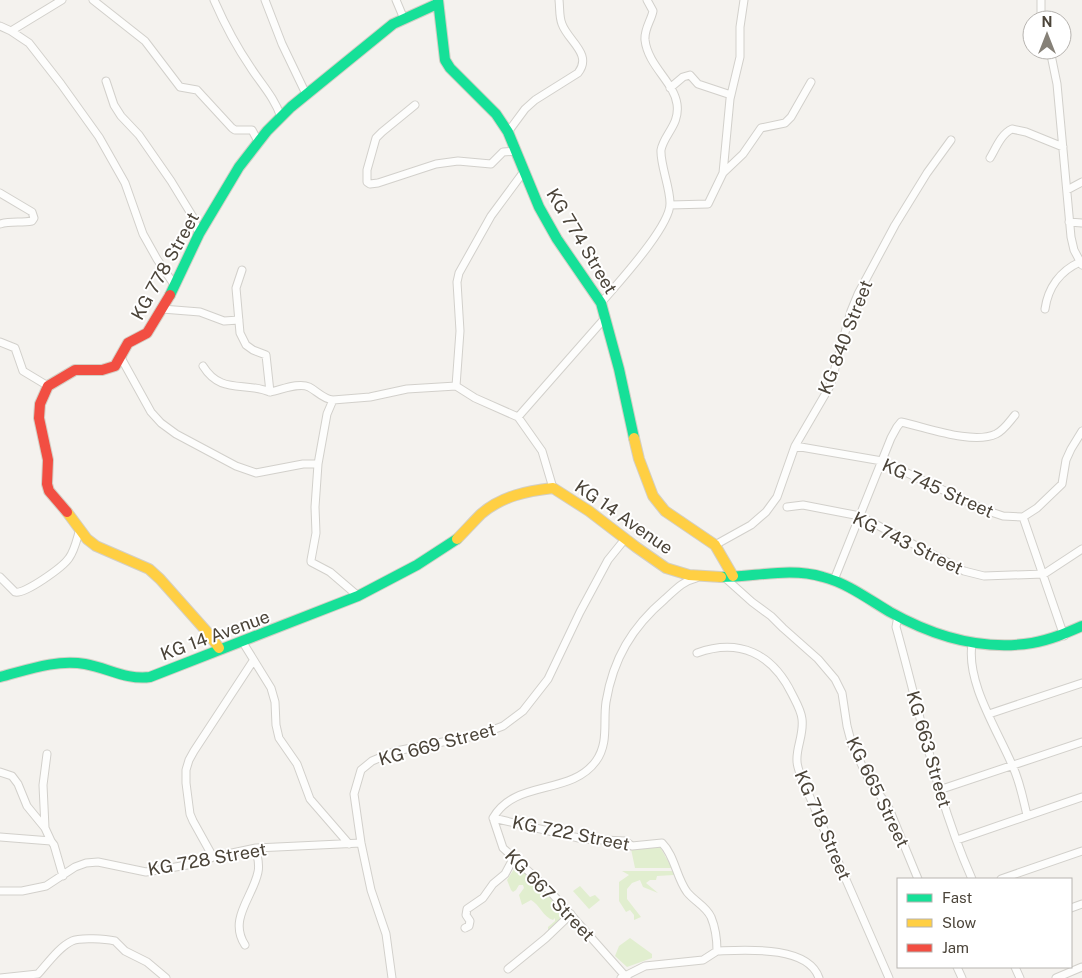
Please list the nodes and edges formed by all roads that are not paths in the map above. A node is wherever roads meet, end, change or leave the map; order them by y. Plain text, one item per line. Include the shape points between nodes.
1 (62, 0) edge
2 (93, 0) edge
3 (214, 0) edge
4 (265, 0) edge
5 (396, 0) edge
6 (559, 0) edge
7 (647, 0) edge
8 (744, 0) edge
9 (438, 2) edge
10 (404, 19) junction
11 (0, 26) edge
12 (11, 31) junction
13 (1052, 60) edge
14 (106, 81) dead end
15 (811, 82) dead end
16 (670, 88) junction
17 (306, 94) junction
18 (731, 95) junction
19 (415, 105) dead end
20 (280, 117) junction
21 (508, 132) junction
22 (951, 140) dead end
23 (259, 143) junction
24 (1063, 147) junction
25 (517, 151) junction
26 (990, 158) dead end
27 (525, 170) junction
28 (723, 173) junction
29 (1082, 182) edge
30 (1067, 190) junction
31 (0, 193) edge
32 (670, 205) junction
33 (1069, 222) junction
34 (1082, 223) edge
35 (0, 224) edge
36 (198, 234) junction
37 (1081, 264) edge
38 (242, 270) dead end
39 (175, 286) junction
40 (601, 303) junction
41 (162, 308) junction
42 (1045, 309) dead end
43 (605, 318) junction
44 (239, 320) junction
45 (0, 342) edge
46 (120, 356) junction
47 (203, 366) dead end
48 (48, 386) junction
49 (456, 386) junction
50 (270, 392) junction
51 (333, 400) junction
52 (1015, 415) dead end
53 (518, 417) junction
54 (1082, 431) edge
55 (795, 446) junction
56 (882, 461) junction
57 (318, 464) junction
58 (553, 488) junction
59 (787, 506) dead end
60 (860, 516) junction
61 (1023, 517) junction
62 (80, 529) junction
63 (625, 539) junction
64 (715, 545) junction
65 (1082, 549) edge
66 (1044, 574) junction
67 (722, 576) junction
68 (733, 576) junction
69 (0, 577) edge
70 (699, 577) junction
71 (834, 580) junction
72 (358, 596) junction
73 (898, 616) junction
74 (1082, 626) edge
75 (1064, 636) junction
76 (242, 641) junction
77 (972, 644) junction
78 (218, 648) junction
79 (697, 653) dead end
80 (253, 661) junction
81 (0, 677) edge
82 (1082, 683) edge
83 (989, 714) junction
84 (1082, 742) edge
85 (47, 754) dead end
86 (1012, 765) junction
87 (0, 772) edge
88 (939, 790) junction
89 (1082, 797) edge
90 (1027, 815) junction
91 (493, 818) junction
92 (45, 828) junction
93 (0, 838) edge
94 (957, 840) junction
95 (50, 841) junction
96 (361, 843) junction
97 (349, 844) junction
98 (256, 848) junction
99 (502, 848) junction
100 (1082, 851) edge
101 (213, 857) junction
102 (63, 876) junction
103 (918, 878) edge
104 (972, 878) edge
105 (1004, 878) edge
106 (0, 891) edge
107 (571, 914) junction
108 (465, 928) dead end
109 (245, 945) dead end
110 (717, 951) junction
111 (1082, 967) edge
112 (508, 969) dead end
113 (624, 977) edge
114 (0, 978) edge
115 (166, 978) edge
116 (392, 978) edge
117 (819, 978) edge
118 (889, 978) edge
119 (1056, 978) edge

1 - 12 street
2 - 23 street via 145,42 180,87 195,88 232,128 252,130
3 - 20 street via 243,56 276,103
4 - 17 street
5 - 10 street
6 - 21 street via 562,25 581,54 582,67 578,73 535,100
7 - 16 street via 653,11 646,29 648,54
8 - 18 street via 740,57
9 - 10 street, KG 778 Street
9 - 21 street, KG 774 Street via 445,60 496,114
10 - 17 street, KG 778 Street via 385,30
11 - 12 street
12 - 39 street via 38,53 107,149 125,183 142,234
13 - 24 street
14 - 36 street via 114,105 171,180 193,217
15 - 28 street via 791,118 785,123 761,128 743,154
16 - 18 street via 690,75 698,84
16 - 32 street via 677,112 661,154
17 - 20 street, KG 778 Street
18 - 28 street
19 - 25 street via 376,138 367,170 367,182 370,184 436,164 458,161 491,164 503,152
20 - 23 street, KG 778 Street
21 - 25 street, KG 774 Street
22 - 55 street, KG 840 Street via 895,225 858,294 830,386
23 - 36 street, KG 778 Street via 239,167
24 - 26 street via 1026,132 1010,130 999,141
24 - 30 street
25 - 27 street, KG 774 Street
27 - 40 street, KG 774 Street via 538,207
27 - 49 street via 491,216 459,273 460,331
28 - 32 street via 708,204
29 - 30 street
30 - 33 street
31 - 35 street via 32,212 34,218 32,221
32 - 40 street via 654,238
33 - 34 street
33 - 37 street via 1074,250
36 - 39 street, KG 778 Street
37 - 42 street via 1055,282
38 - 44 street via 236,288
39 - 41 street, KG 778 Street
40 - 43 street, KG 774 Street
41 - 44 street via 200,312 224,321
41 - 46 street, KG 778 Street via 147,333 128,343
43 - 53 street
43 - 64 street, KG 774 Street via 639,459 653,496 665,511
44 - 50 street via 240,333 246,345 266,355
45 - 48 street via 15,348 26,374
46 - 48 street, KG 778 Street via 117,364 109,368 75,370
46 - 57 street via 151,412 176,434 256,473
47 - 50 street via 208,374 225,385 258,387
48 - 62 street via 40,404 39,418 48,460 47,484 49,491
49 - 51 street via 407,389
49 - 53 street
50 - 51 street via 308,386
51 - 57 street via 326,414
52 - 56 street via 1002,431 980,437 901,422
53 - 58 street via 542,451
54 - 61 street via 1066,460 1062,484
55 - 56 street, KG 745 Street
55 - 64 street, KG 840 Street via 777,497 766,512 751,525
56 - 60 street
56 - 61 street, KG 745 Street via 985,510 1003,516
57 - 72 street via 316,533 310,560
58 - 63 street, KG 14 Avenue via 583,506
58 - 72 street, KG 14 Avenue via 505,499 492,506 433,555
59 - 60 street, KG 743 Street via 803,505
60 - 66 street, KG 743 Street via 972,574
60 - 71 street
61 - 66 street
62 - 69 street via 69,558 50,575 20,593 14,592
62 - 78 street via 96,546 148,569
63 - 70 street, KG 14 Avenue via 660,565
63 - 96 street, KG 669 Street via 604,568 548,679 523,711 503,726 479,735 396,751 372,761 361,770 354,794
64 - 68 street, KG 774 Street
65 - 66 street
66 - 75 street
67 - 68 street, KG 14 Avenue
67 - 70 street, KG 14 Avenue
67 - 103 street, KG 665 Street via 771,616 835,679 842,693 852,745 870,782 888,806
68 - 71 street, KG 14 Avenue via 802,573
70 - 91 street via 683,583 657,606 624,646 606,701 604,746 596,761 571,779 509,800
71 - 73 street, KG 14 Avenue
72 - 76 street, KG 14 Avenue
73 - 77 street, KG 14 Avenue via 937,634
73 - 88 street, KG 663 Street via 896,627
74 - 75 street, KG 14 Avenue
75 - 77 street, KG 14 Avenue via 1013,646
76 - 78 street, KG 14 Avenue
76 - 80 street
77 - 83 street via 971,658 976,680
78 - 81 street, KG 14 Avenue via 140,679 85,664 67,663
79 - 118 street, KG 718 Street via 725,647 751,651 770,663 788,686 803,721 797,759 802,779
80 - 97 street via 273,694 279,738 297,764 306,792
80 - 101 street via 194,751 186,770 193,821
82 - 83 street
83 - 86 street
84 - 86 street
85 - 92 street via 43,785
86 - 88 street
86 - 90 street
87 - 92 street via 12,776 27,806
88 - 94 street, KG 663 Street
89 - 90 street
90 - 94 street
91 - 99 street, KG 667 Street
91 - 110 street, KG 722 Street via 584,839 626,841 632,846 662,843 687,892 710,915 717,932
92 - 95 street
93 - 95 street
94 - 104 street, KG 663 Street
95 - 102 street
96 - 97 street, KG 728 Street
96 - 116 street, KG 669 Street via 371,890 386,934
97 - 98 street, KG 728 Street
98 - 101 street, KG 728 Street
98 - 109 street via 259,870 238,928
99 - 107 street, KG 667 Street
99 - 108 street via 512,861 505,874 483,898 467,908 466,915 470,921
100 - 105 street
101 - 102 street, KG 728 Street via 199,863 146,872 98,862 86,863
102 - 106 street, KG 728 Street via 35,889
107 - 112 street
107 - 113 street, KG 667 Street
110 - 113 street via 703,960 645,966
110 - 117 street via 792,954 808,962 817,970
111 - 119 street
114 - 115 street via 38,974 57,953 76,939 115,941

